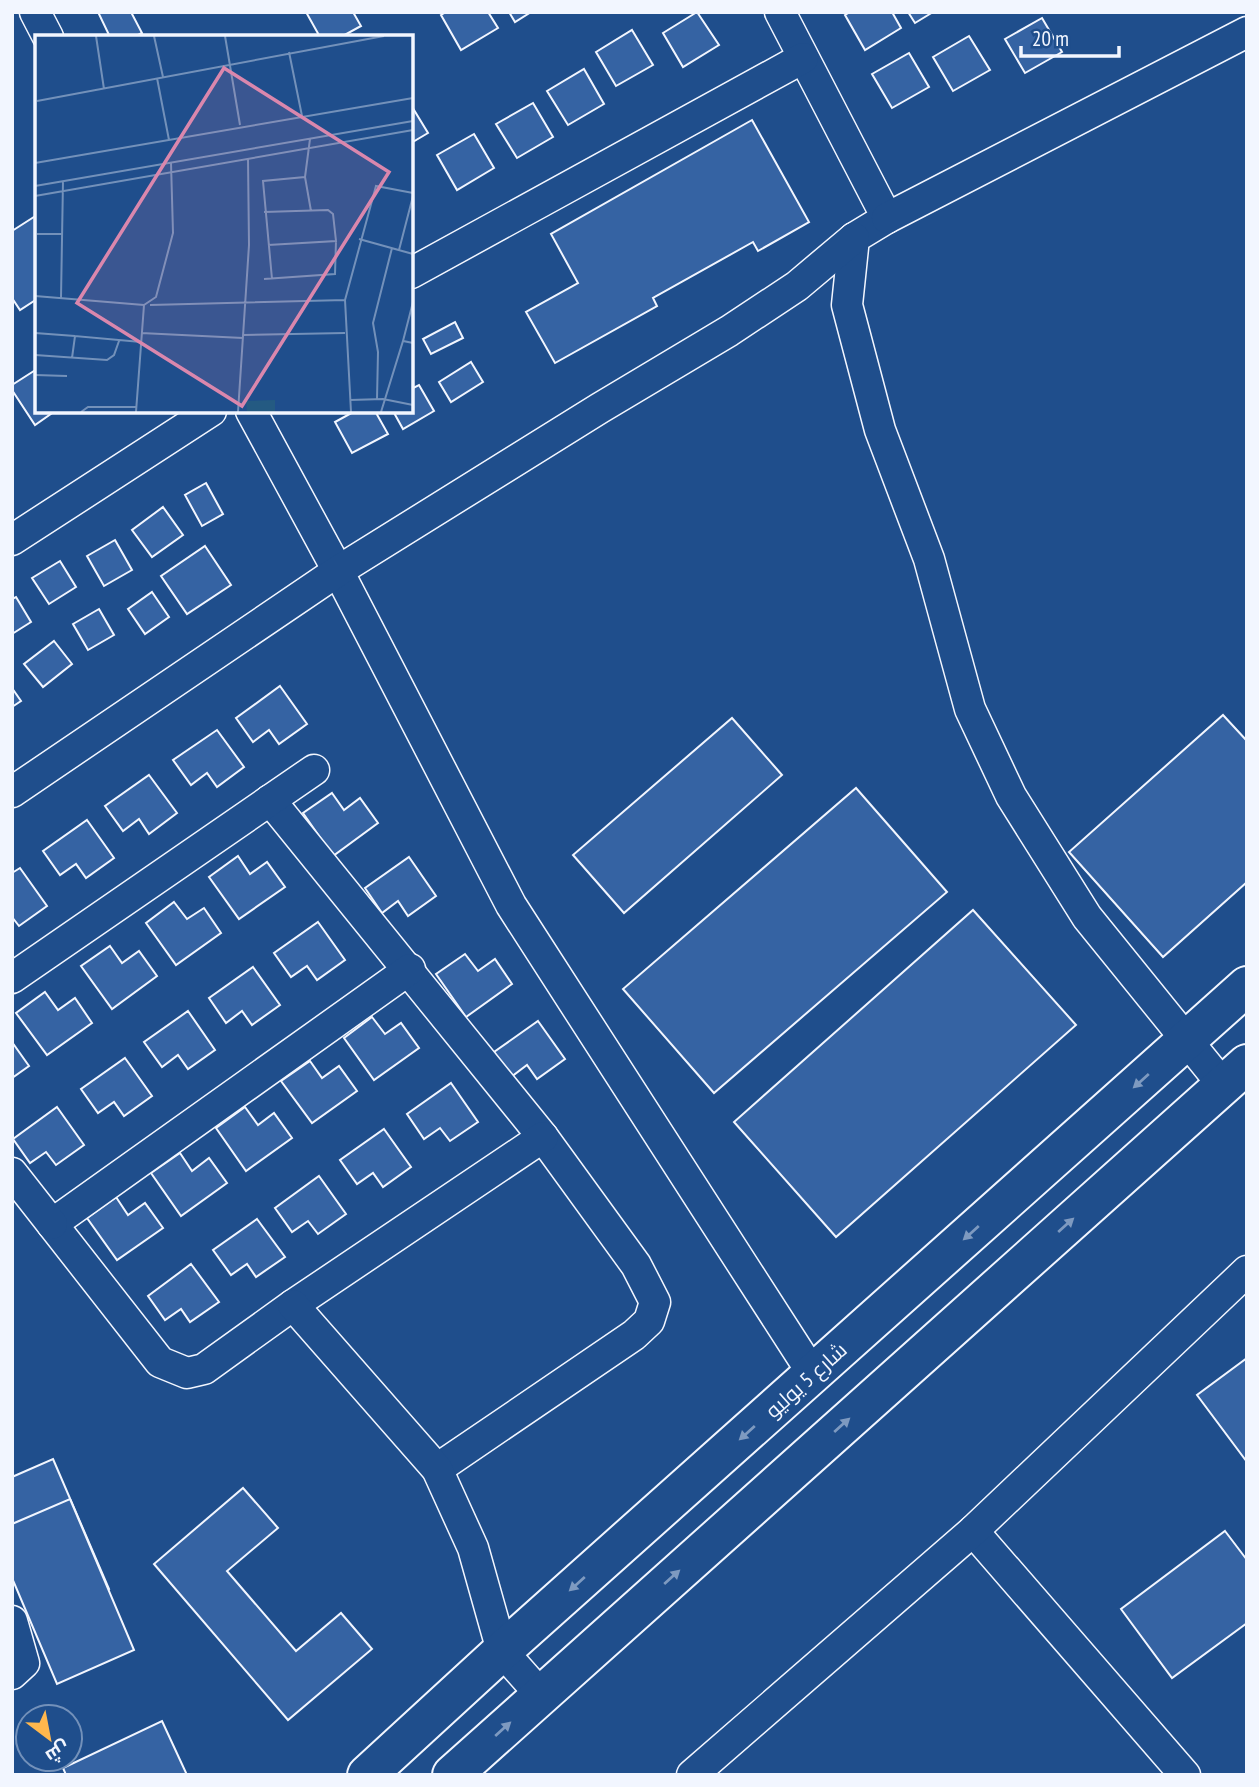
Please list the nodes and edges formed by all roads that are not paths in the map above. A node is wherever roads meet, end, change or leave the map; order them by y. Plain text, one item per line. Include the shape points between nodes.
1 (35, 12) edge
2 (780, 12) edge
3 (1247, 32) edge
4 (47, 35) edge
5 (803, 58) junction
6 (887, 218) junction
7 (854, 238) junction
8 (413, 272) edge
9 (208, 413) edge
10 (252, 413) edge
11 (12, 540) edge
12 (338, 571) junction
13 (314, 770) dead end
14 (12, 792) edge
15 (270, 800) junction
16 (410, 969) junction
17 (12, 978) edge
18 (1247, 986) edge
19 (1186, 1041) junction
20 (1235, 1074) edge
21 (543, 1137) junction
22 (12, 1173) edge
23 (52, 1224) junction
24 (1247, 1271) edge
25 (293, 1305) junction
26 (813, 1374) junction
27 (437, 1469) junction
28 (973, 1531) junction
29 (12, 1620) edge
30 (502, 1651) junction
31 (12, 1674) edge
32 (541, 1695) junction
33 (367, 1775) edge
34 (452, 1775) edge
35 (692, 1775) edge
36 (1185, 1775) edge

1 - 4 street
2 - 5 street
3 - 6 street
5 - 6 street
5 - 8 street
6 - 7 street
7 - 12 street via 797,286 729,331
7 - 19 street via 847,305 880,430 929,559 970,709 1011,796 1087,917
9 - 11 street
10 - 12 street
12 - 14 street
12 - 26 street via 511,905
13 - 15 street
15 - 16 street
15 - 17 street
16 - 21 street
16 - 23 street
18 - 19 main road, شارع 5 يوليو
19 - 20 street
19 -> 26 main road, شارع 5 يوليو
32 -> 20 main road
21 - 25 street
21 - 27 street via 636,1265 655,1302 649,1321
22 - 23 street
23 - 25 street via 160,1362 174,1370 204,1369
24 - 28 street
25 - 27 street
26 -> 30 main road, شارع 5 يوليو
27 - 30 street via 473,1548
28 - 35 street
28 - 36 street
29 - 31 street via 24,1663
30 - 32 street
30 - 33 main road, شارع 5 يوليو
34 -> 32 main road

